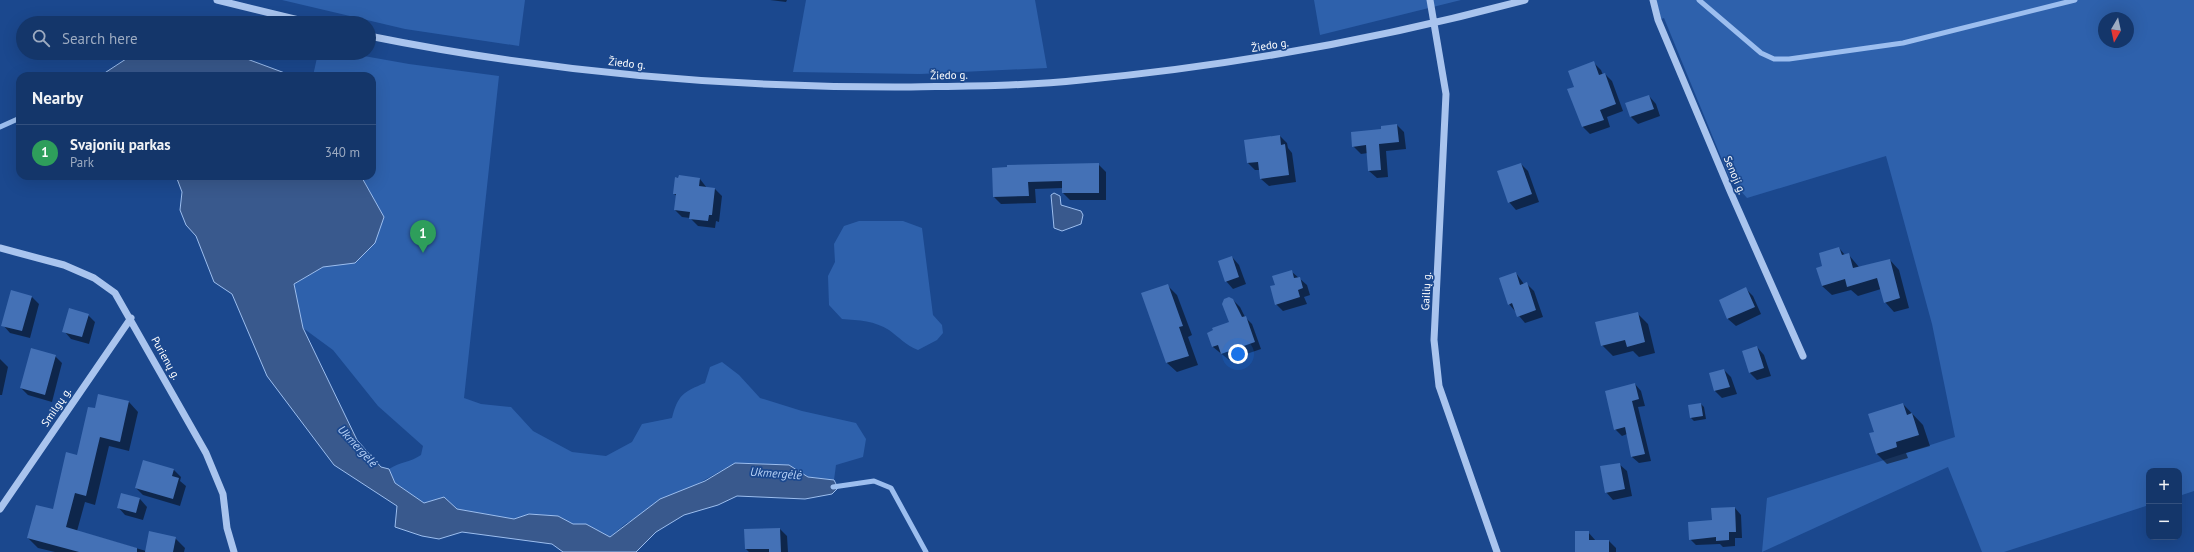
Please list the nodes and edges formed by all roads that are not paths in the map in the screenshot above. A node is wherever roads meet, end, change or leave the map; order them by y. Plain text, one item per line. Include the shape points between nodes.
1 (217, 0) edge
2 (1430, 0) edge
3 (1525, 0) edge
4 (1653, 0) edge
5 (282, 16) edge
6 (1434, 23) junction
7 (376, 37) edge
8 (0, 248) edge
9 (131, 318) junction
10 (1803, 356) dead end
11 (0, 508) edge
12 (234, 552) edge
13 (1497, 552) edge

1 - 5 street
2 - 6 street, Gailių g.
3 - 6 street, Žiedo g.
4 - 10 street, Senoji g. via 1658,20 1724,177
6 - 7 street, Žiedo g. via 1331,46 1192,68 1066,82 951,86 833,87 668,79 460,53
6 - 13 street, Gailių g. via 1446,94 1435,362 1439,386
8 - 9 street, Purienų g. via 64,265 94,278 115,293
9 - 11 street, Smilgų g.
9 - 12 street, Purienų g. via 206,453 223,494 227,528

